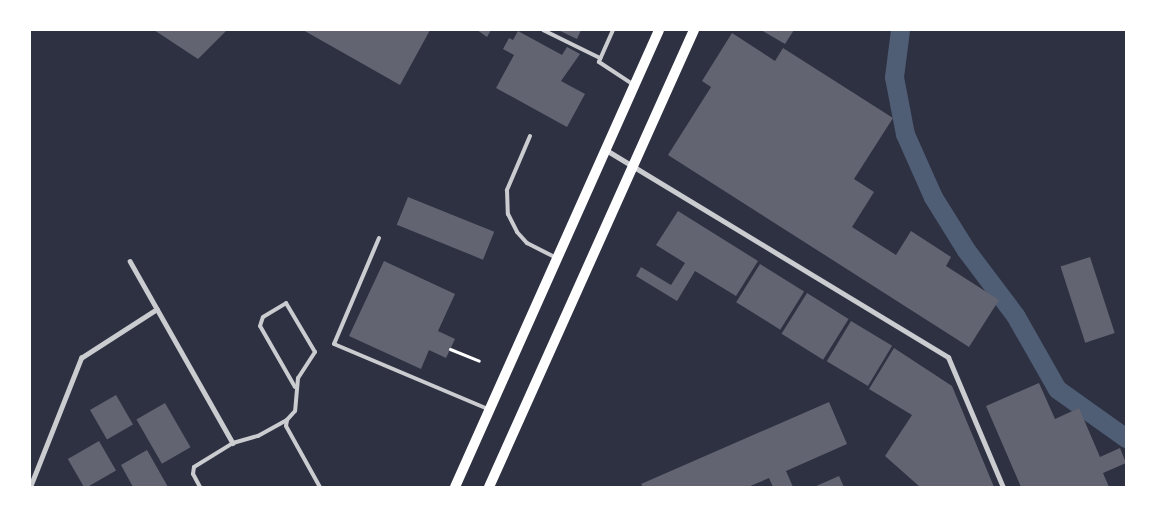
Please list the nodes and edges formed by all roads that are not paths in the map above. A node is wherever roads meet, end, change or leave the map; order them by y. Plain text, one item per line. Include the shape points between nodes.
1 (543, 30) edge
2 (614, 30) edge
3 (659, 30) edge
4 (694, 30) edge
5 (600, 58) junction
6 (635, 86) junction
7 (530, 136) dead end
8 (606, 150) junction
9 (632, 166) junction
10 (379, 238) dead end
11 (557, 258) junction
12 (130, 261) dead end
13 (157, 309) junction
14 (295, 387) junction
15 (490, 410) junction
16 (287, 420) junction
17 (232, 443) junction
18 (30, 487) edge
19 (200, 487) edge
20 (320, 487) edge
21 (455, 487) edge
22 (489, 487) edge
23 (1003, 487) edge

1 - 5 lane
2 - 5 lane
3 - 6 main road
4 - 9 main road
5 - 6 lane via 600,65
6 - 8 main road
7 - 11 lane via 507,190 508,214 517,232 527,242
8 - 9 street
8 - 11 main road
9 - 22 main road
9 - 23 street via 948,357
10 - 15 lane via 334,344
11 - 15 main road
12 - 13 street
13 - 17 street
13 - 18 street via 81,358
14 - 14 lane via 260,326 263,317 286,303 316,352
14 - 16 lane via 295,411
15 - 21 main road
16 - 17 lane via 258,436
16 - 20 lane via 286,426
17 - 19 lane via 194,467 192,474

